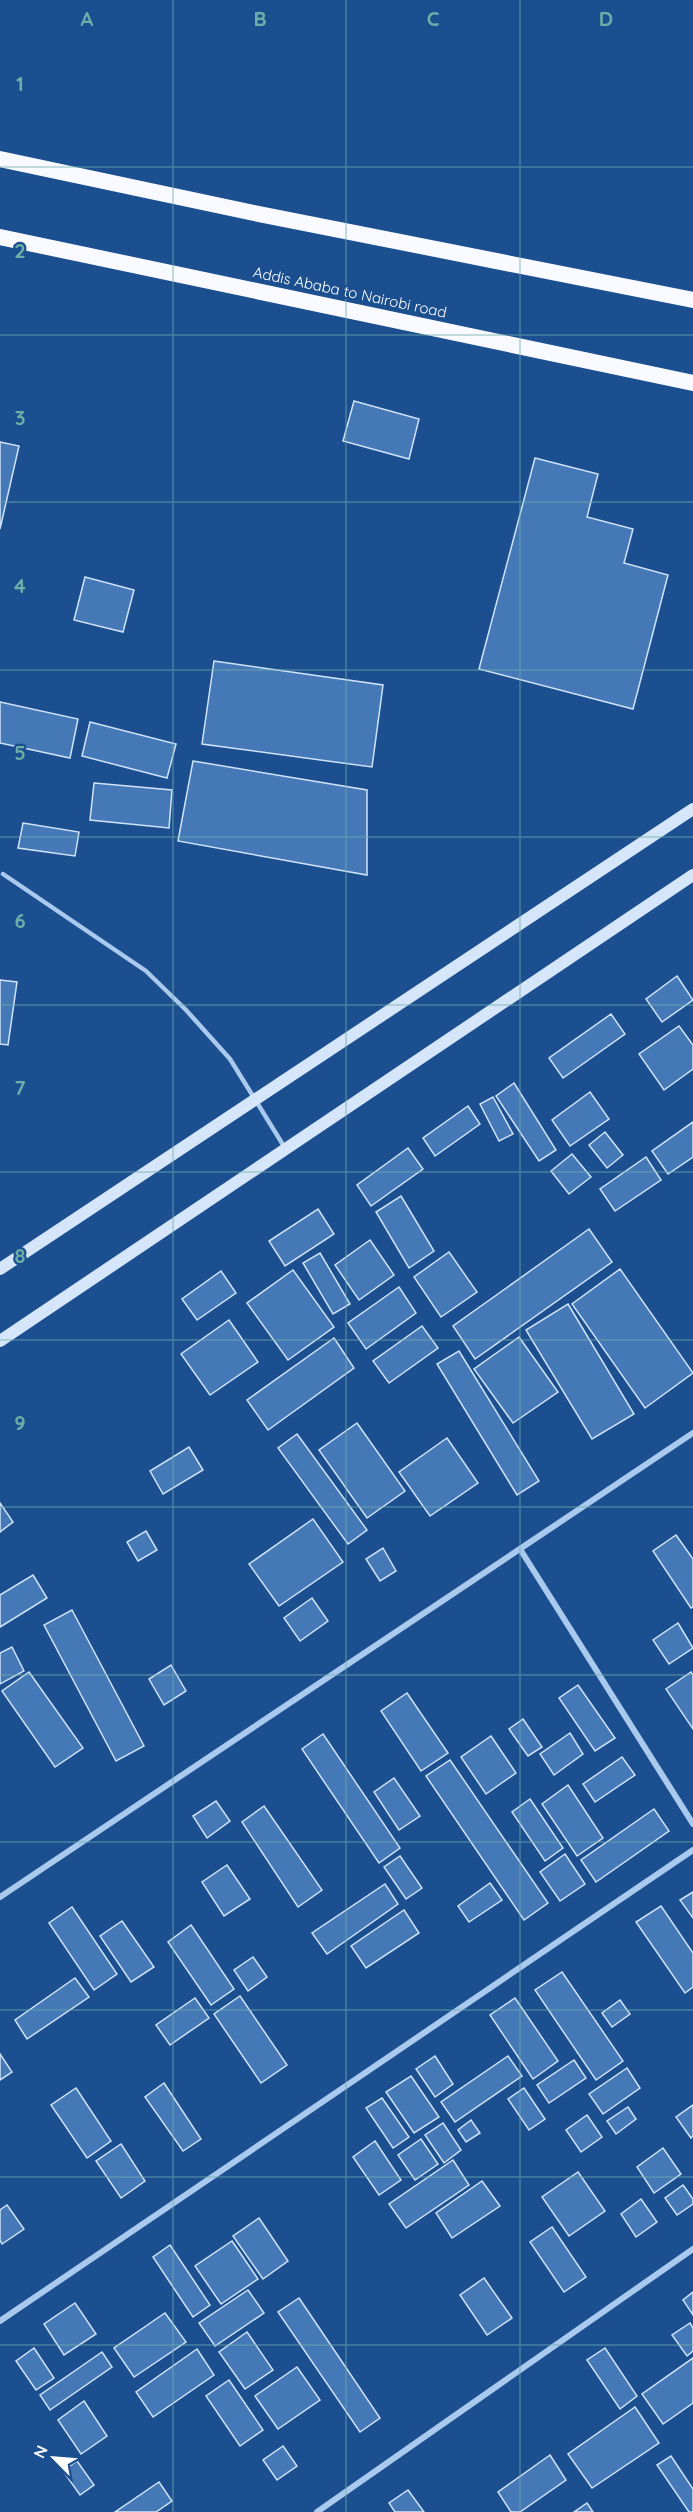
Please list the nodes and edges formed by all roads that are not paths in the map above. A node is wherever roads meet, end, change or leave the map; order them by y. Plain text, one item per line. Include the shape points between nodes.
1 (0, 159) edge
2 (0, 237) edge
3 (693, 300) edge
4 (693, 383) edge
5 (693, 809) edge
6 (3, 874) dead end
7 (693, 875) edge
8 (255, 1101) junction
9 (285, 1148) junction
10 (0, 1269) edge
11 (0, 1341) edge
12 (693, 1434) edge
13 (520, 1549) junction
14 (693, 1824) edge
15 (693, 1850) edge
16 (0, 1897) edge
17 (693, 2249) edge
18 (0, 2321) edge
19 (317, 2512) edge

1 - 3 highway
2 - 4 highway, Addis Ababa to Nairobi road
5 - 8 main road
6 - 8 lane via 146,971 230,1059
7 - 9 main road
8 - 9 lane
8 - 10 main road
9 - 11 main road
12 - 13 street
13 - 14 street
13 - 16 street
15 - 18 street
17 - 19 street

